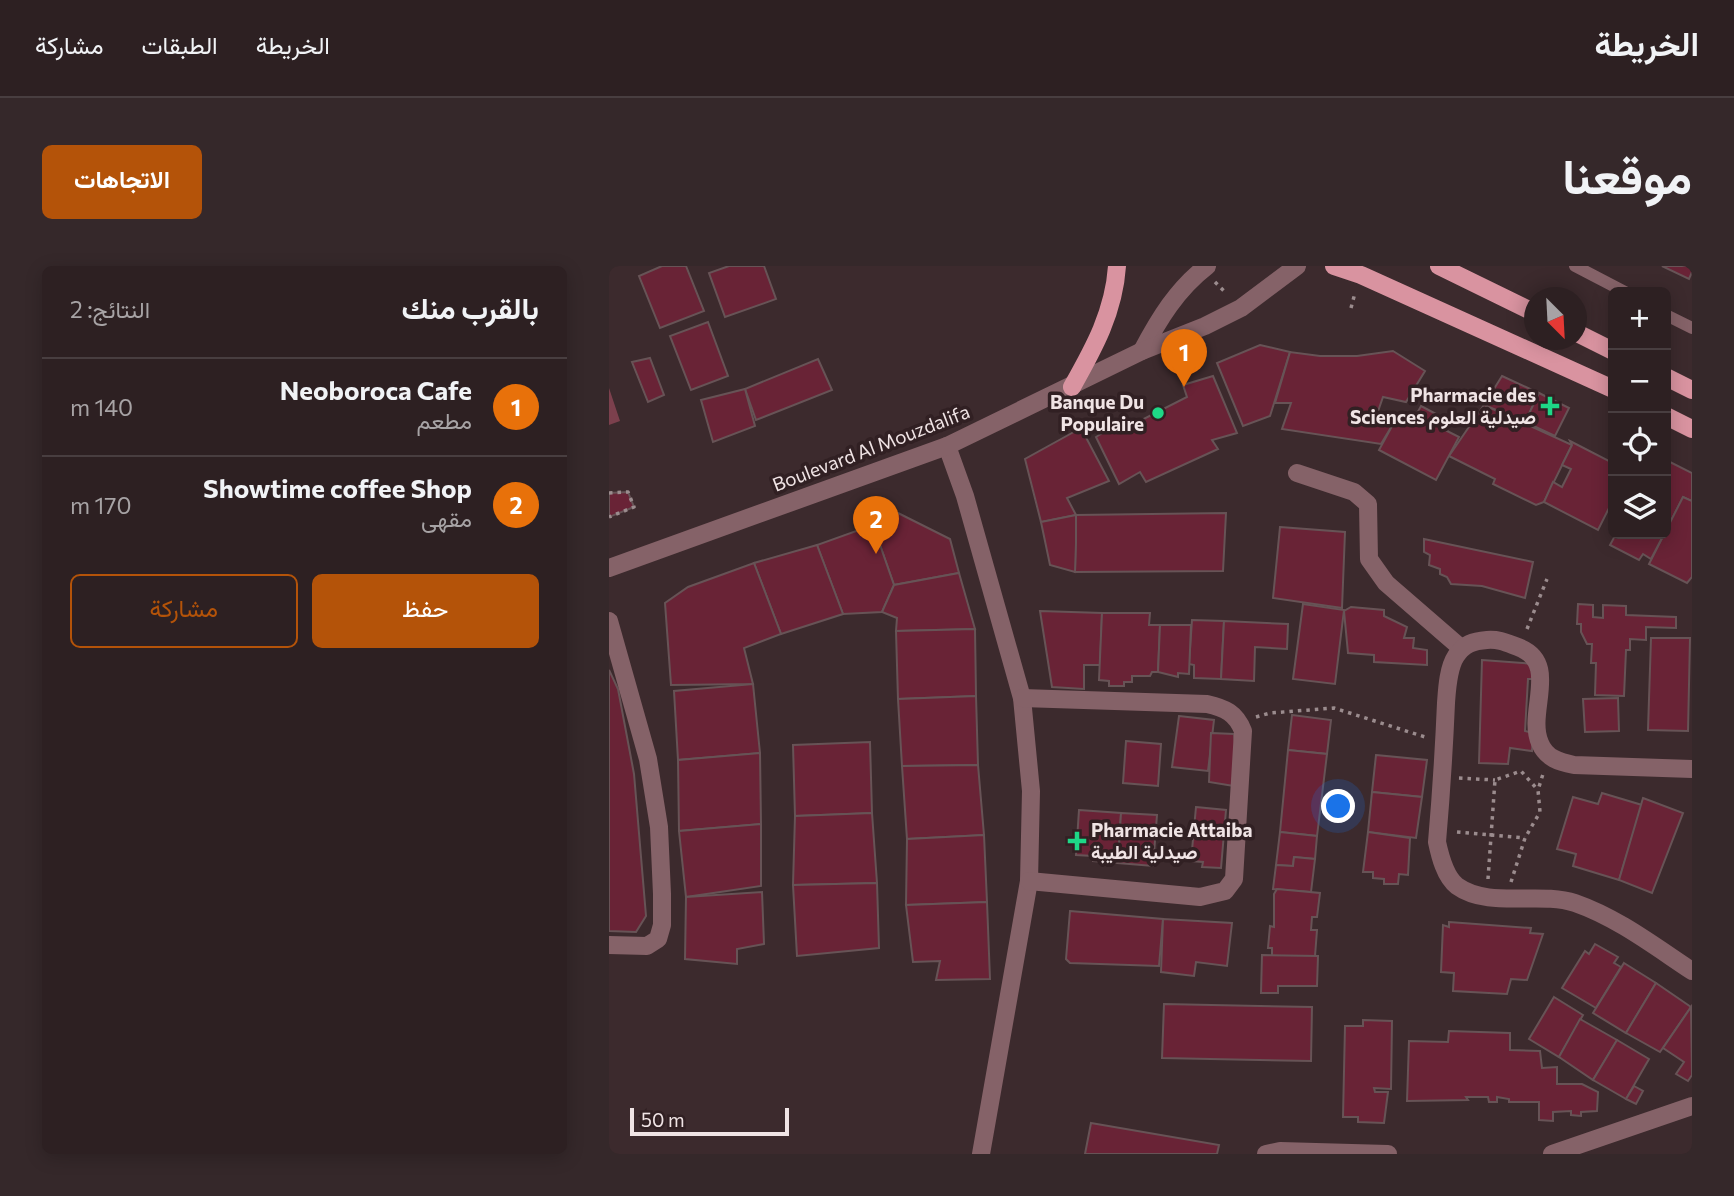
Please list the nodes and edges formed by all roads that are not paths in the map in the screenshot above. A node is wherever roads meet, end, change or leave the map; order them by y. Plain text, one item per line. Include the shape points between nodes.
1 (1117, 266) edge
2 (1206, 266) edge
3 (1297, 266) edge
4 (1334, 266) edge
5 (1439, 266) edge
6 (1575, 266) edge
7 (1615, 287) edge
8 (1524, 308) edge
9 (1671, 318) edge
10 (1692, 328) edge
11 (1587, 338) edge
12 (1611, 350) edge
13 (1142, 351) junction
14 (1671, 380) edge
15 (1072, 387) junction
16 (1608, 387) edge
17 (1692, 390) edge
18 (1671, 418) edge
19 (1692, 429) edge
20 (947, 446) junction
21 (1297, 473) dead end
22 (609, 568) edge
23 (609, 621) edge
24 (1461, 648) junction
25 (1022, 698) junction
26 (1692, 769) edge
27 (1030, 881) junction
28 (609, 945) edge
29 (1692, 971) edge
30 (1692, 1106) edge
31 (981, 1154) edge
32 (1266, 1154) edge
33 (1388, 1154) edge
34 (1552, 1154) edge

1 - 15 main road via 1106,323
2 - 13 street via 1162,313
3 - 13 street, Boulevard Al Mouzdalifa via 1241,308
4 - 16 main road
5 - 8 main road
6 - 7 lane
9 - 10 lane
11 - 12 main road
13 - 15 street, Boulevard Al Mouzdalifa
14 - 17 main road
15 - 20 street, Boulevard Al Mouzdalifa
18 - 19 main road
20 - 22 street, Boulevard Al Mouzdalifa
20 - 25 street
21 - 24 street via 1354,492 1368,504 1369,559 1386,583
23 - 28 street via 648,758 659,827 662,894 658,939 647,946
24 - 26 street via 1474,641 1498,639 1535,657 1540,670 1537,731 1547,755 1557,762
24 - 29 street via 1452,662 1446,696 1438,831 1441,857 1456,886 1487,896 1574,903 1624,926
25 - 27 street via 1031,791
25 - 27 street via 1223,707 1240,722 1243,743 1234,879 1224,891 1200,897
27 - 31 street
30 - 34 street
32 - 33 street

